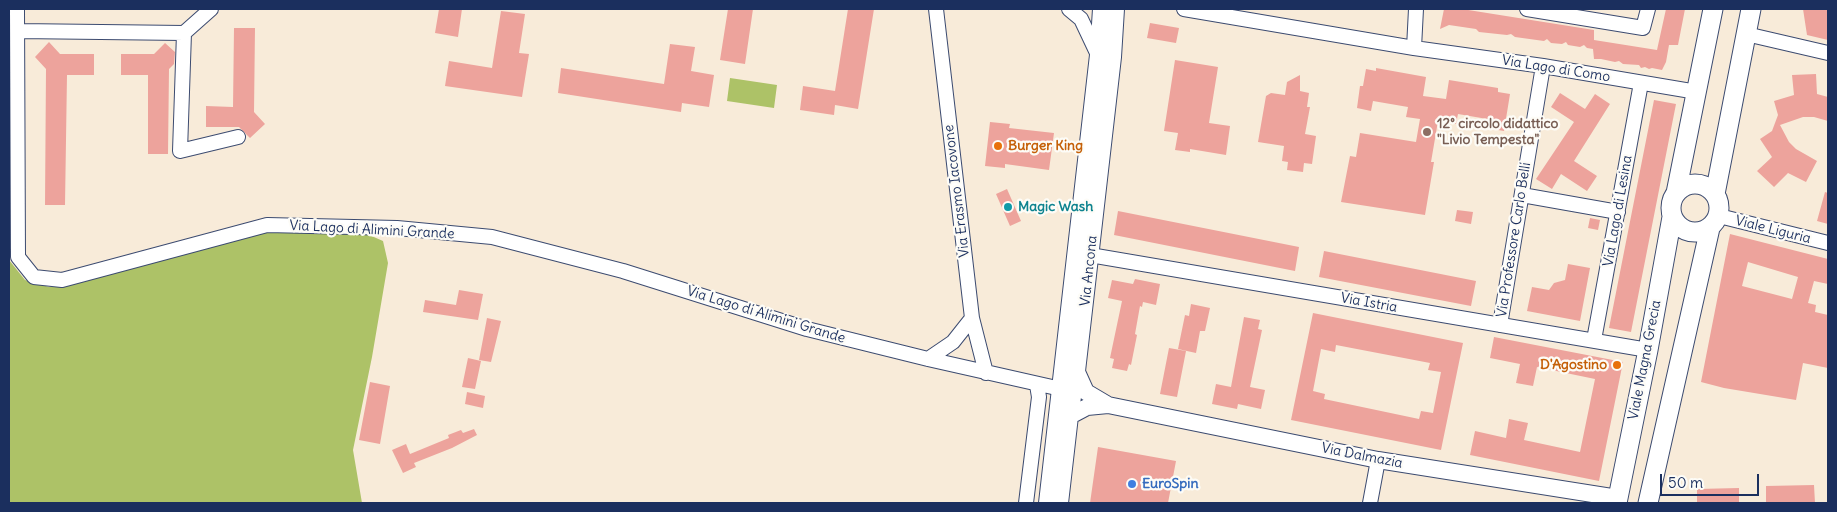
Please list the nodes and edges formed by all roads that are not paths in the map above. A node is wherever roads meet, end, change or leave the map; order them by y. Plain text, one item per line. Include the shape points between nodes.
1 (18, 9) edge
2 (210, 9) edge
3 (936, 9) edge
4 (1069, 9) edge
5 (1101, 9) edge
6 (1116, 9) edge
7 (1184, 9) edge
8 (1416, 9) edge
9 (1527, 9) edge
10 (1648, 9) edge
11 (1713, 9) edge
12 (1751, 9) edge
13 (1568, 12) edge
14 (18, 31) junction
15 (184, 33) junction
16 (1746, 34) junction
17 (1414, 48) junction
18 (1828, 53) edge
19 (1098, 55) junction
20 (1543, 66) junction
21 (1641, 82) junction
22 (1697, 92) junction
23 (238, 138) dead end
24 (1676, 193) junction
25 (1715, 194) junction
26 (1522, 195) junction
27 (1618, 212) junction
28 (1672, 217) junction
29 (1714, 222) junction
30 (1828, 243) edge
31 (1090, 255) junction
32 (972, 318) junction
33 (1500, 325) junction
34 (1594, 340) junction
35 (1648, 350) junction
36 (928, 359) junction
37 (1077, 372) junction
38 (986, 373) junction
39 (1037, 385) junction
40 (1061, 389) junction
41 (1108, 405) junction
42 (1070, 416) junction
43 (1378, 460) junction
44 (1617, 501) edge
45 (1026, 503) edge
46 (1047, 503) edge
47 (1060, 503) edge
48 (1370, 503) edge
49 (1648, 503) edge

1 - 14 street, Via Lago di Alimini Grande
2 - 15 street
3 - 32 street, Via Erasmo Iacovone
4 - 19 street via 1081,19
5 - 19 street, Via Ancona
6 - 31 street, Via Ancona
7 - 17 street, Via Lago di Como
8 - 17 street
9 - 13 street
10 - 13 street via 1643,28
11 - 22 main road, Viale Magna Grecia
12 - 16 main road
14 - 15 street
14 - 36 street, Via Lago di Alimini Grande via 18,257 34,277 62,280 267,225 397,228 492,237 623,271 807,329
15 - 23 street via 180,151
16 - 18 street
16 - 25 main road
17 - 20 street, Via Lago di Como
19 - 40 street, Via Ancona
20 - 21 street, Via Lago di Como
20 - 26 street, Via Professore Carlo Belli
21 - 22 street, Via Lago di Como
21 - 27 street, Via Lago di Lesina
22 - 24 main road, Viale Magna Grecia
24 - 25 main road via 1685,186 1696,184
24 - 28 main road, Viale Magna Grecia via 1671,204
25 - 29 main road via 1720,209
26 - 27 street
26 - 33 street, Via Professore Carlo Belli
27 - 34 street, Via Lago di Lesina
28 - 29 main road via 1688,232 1699,233
28 - 35 main road, Viale Magna Grecia
29 - 30 street, Viale Liguria
29 - 49 main road
31 - 33 street, Via Istria
31 - 37 street, Via Ancona
32 - 36 street via 953,342
32 - 38 street, Via Erasmo Iacovone
33 - 34 street, Via Istria
34 - 35 street, Via Istria
35 - 44 main road, Viale Magna Grecia
36 - 38 street, Via Lago di Alimini Grande
37 - 41 street, Via Dalmazia via 1086,392
37 - 42 street, Via Ancona
38 - 39 street, Via Lago di Alimini Grande
39 - 40 street, Via Lago di Alimini Grande
39 - 45 street
40 - 46 street, Via Ancona
41 - 42 street, Via Dalmazia via 1087,407
41 - 43 street, Via Dalmazia
42 - 47 street, Via Ancona
43 - 44 street, Via Dalmazia
43 - 48 street

